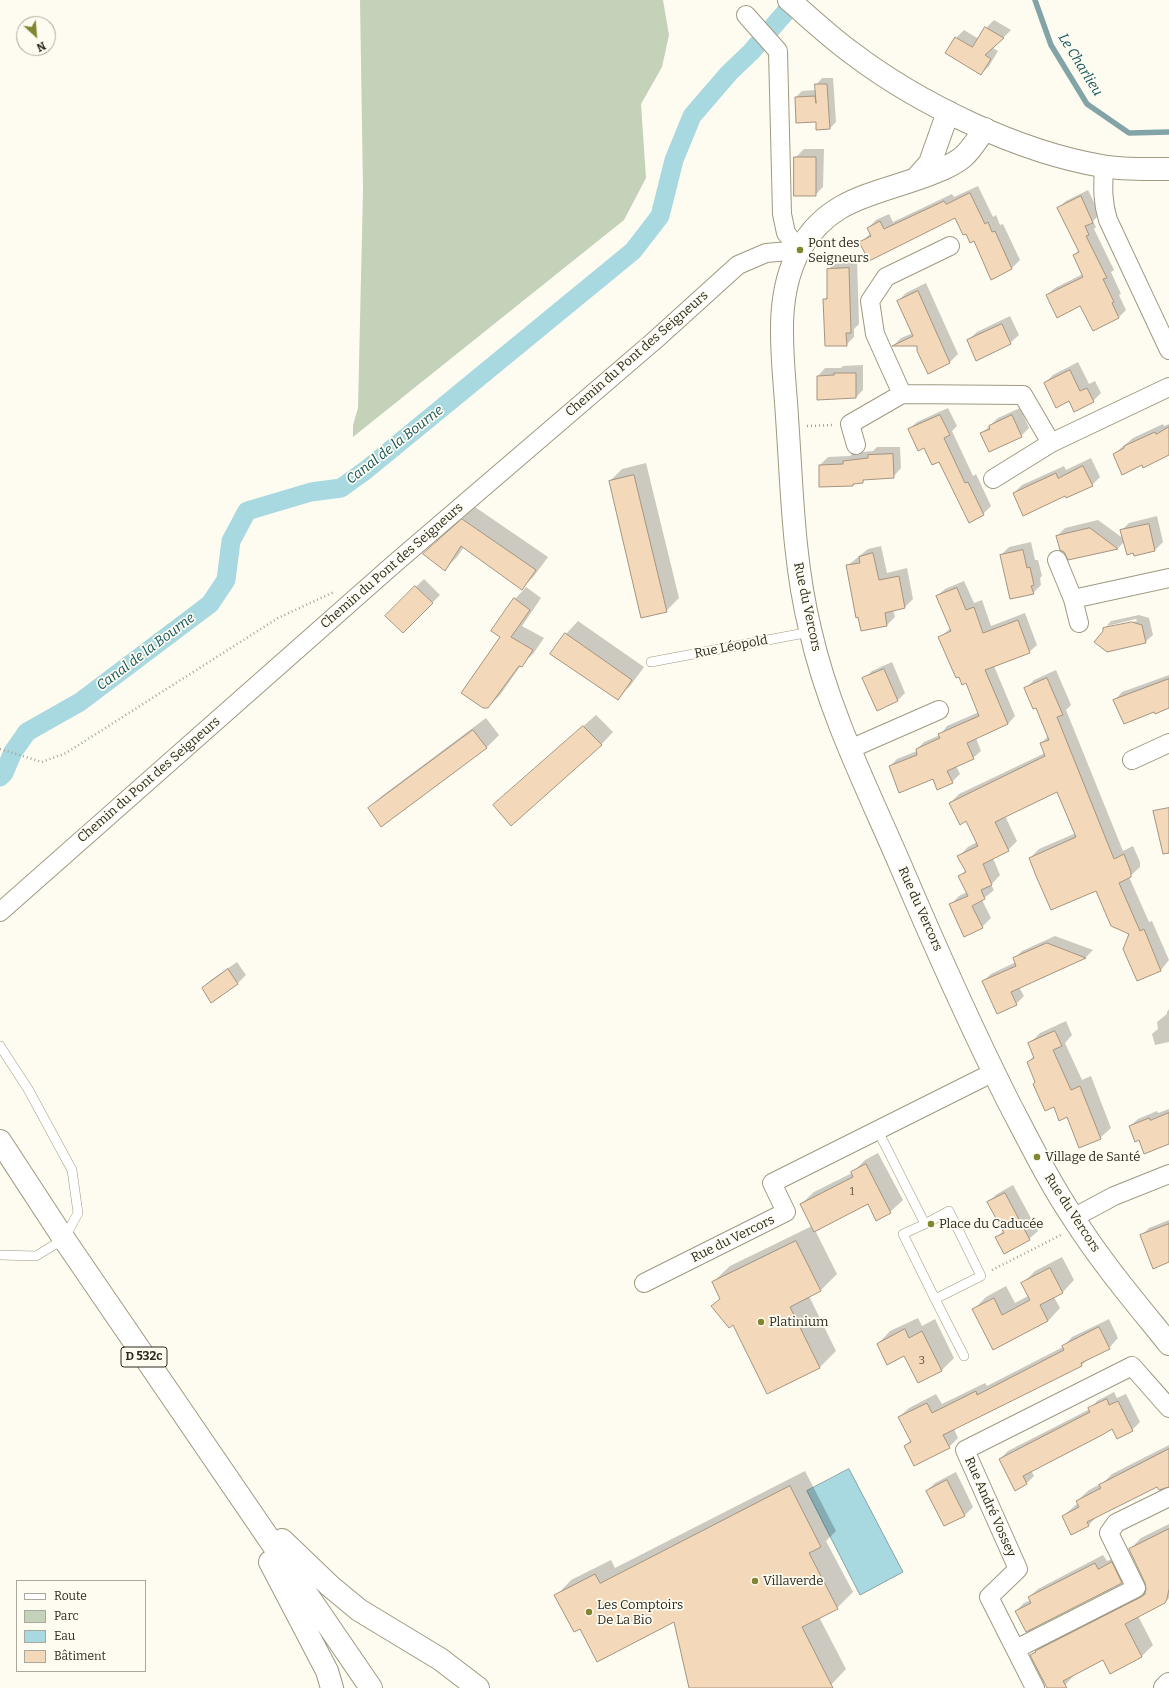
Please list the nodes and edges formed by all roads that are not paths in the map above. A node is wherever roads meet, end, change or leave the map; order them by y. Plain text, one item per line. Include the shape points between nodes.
1 (789, 0) edge
2 (746, 15) dead end
3 (948, 112) junction
4 (985, 129) junction
5 (1104, 167) junction
6 (1169, 169) edge
7 (916, 179) junction
8 (950, 246) dead end
9 (800, 250) junction
10 (1169, 350) edge
11 (1169, 387) edge
12 (902, 394) junction
13 (1051, 443) junction
14 (856, 445) dead end
15 (993, 479) dead end
16 (1057, 560) dead end
17 (1169, 578) edge
18 (1073, 599) junction
19 (1079, 623) dead end
20 (810, 632) junction
21 (651, 662) dead end
22 (939, 710) dead end
23 (1169, 743) edge
24 (850, 749) junction
25 (1132, 760) dead end
26 (0, 912) edge
27 (0, 1046) edge
28 (994, 1072) junction
29 (877, 1130) junction
30 (0, 1141) edge
31 (1169, 1174) edge
32 (1075, 1222) junction
33 (924, 1224) junction
34 (64, 1239) junction
35 (0, 1255) edge
36 (644, 1283) dead end
37 (935, 1298) junction
38 (1169, 1344) edge
39 (964, 1356) dead end
40 (1169, 1408) edge
41 (224, 1474) junction
42 (1169, 1497) edge
43 (1016, 1649) junction
44 (1169, 1684) edge
45 (332, 1688) edge
46 (371, 1688) edge
47 (478, 1688) edge
48 (1035, 1688) edge
49 (1165, 1688) edge

1 - 3 main road via 852,53 905,88
2 - 9 street via 778,51 782,214 786,233
3 - 4 main road
3 - 7 main road via 930,163
4 - 5 main road via 1032,148
4 - 7 main road, Rue du Vercors via 963,157 945,168
5 - 6 main road
5 - 10 street via 1102,189 1108,220
7 - 9 main road, Rue du Vercors via 838,208 823,218
8 - 12 street via 886,277 870,301 875,334
9 - 20 main road, Rue du Vercors via 785,287 783,349 796,550
9 - 26 street, Chemin du Pont des Seigneurs via 766,252 738,264 654,341 394,564
11 - 13 street
12 - 13 street via 1023,395
12 - 14 street via 850,424
13 - 15 street
16 - 18 street
17 - 18 street
18 - 19 street
20 - 21 lane, Rue Léopold
20 - 24 main road, Rue du Vercors
22 - 24 street
23 - 25 street
24 - 28 main road, Rue du Vercors
27 - 34 lane via 28,1089 72,1170 78,1213
28 - 29 street, Rue du Vercors
28 - 32 main road, Rue du Vercors via 1037,1157
29 - 33 lane
29 - 36 street, Rue du Vercors via 772,1184 786,1212
30 - 34 main road, D 532c
31 - 32 street via 1114,1196
32 - 38 main road, Rue du Vercors
33 - 37 lane via 903,1234
33 - 37 lane via 949,1212 981,1276
34 - 35 lane via 36,1256
34 - 41 main road, D 532c
37 - 39 lane
40 - 43 street, Rue André Vossey via 1132,1366 965,1450 1018,1569 989,1597
41 - 45 main road via 327,1671
41 - 46 main road, D 532c
41 - 47 main road via 275,1533 336,1591 359,1610 440,1659
42 - 43 street via 1116,1523 1109,1533 1136,1588
43 - 48 street, Rue André Vossey
44 - 49 main road

